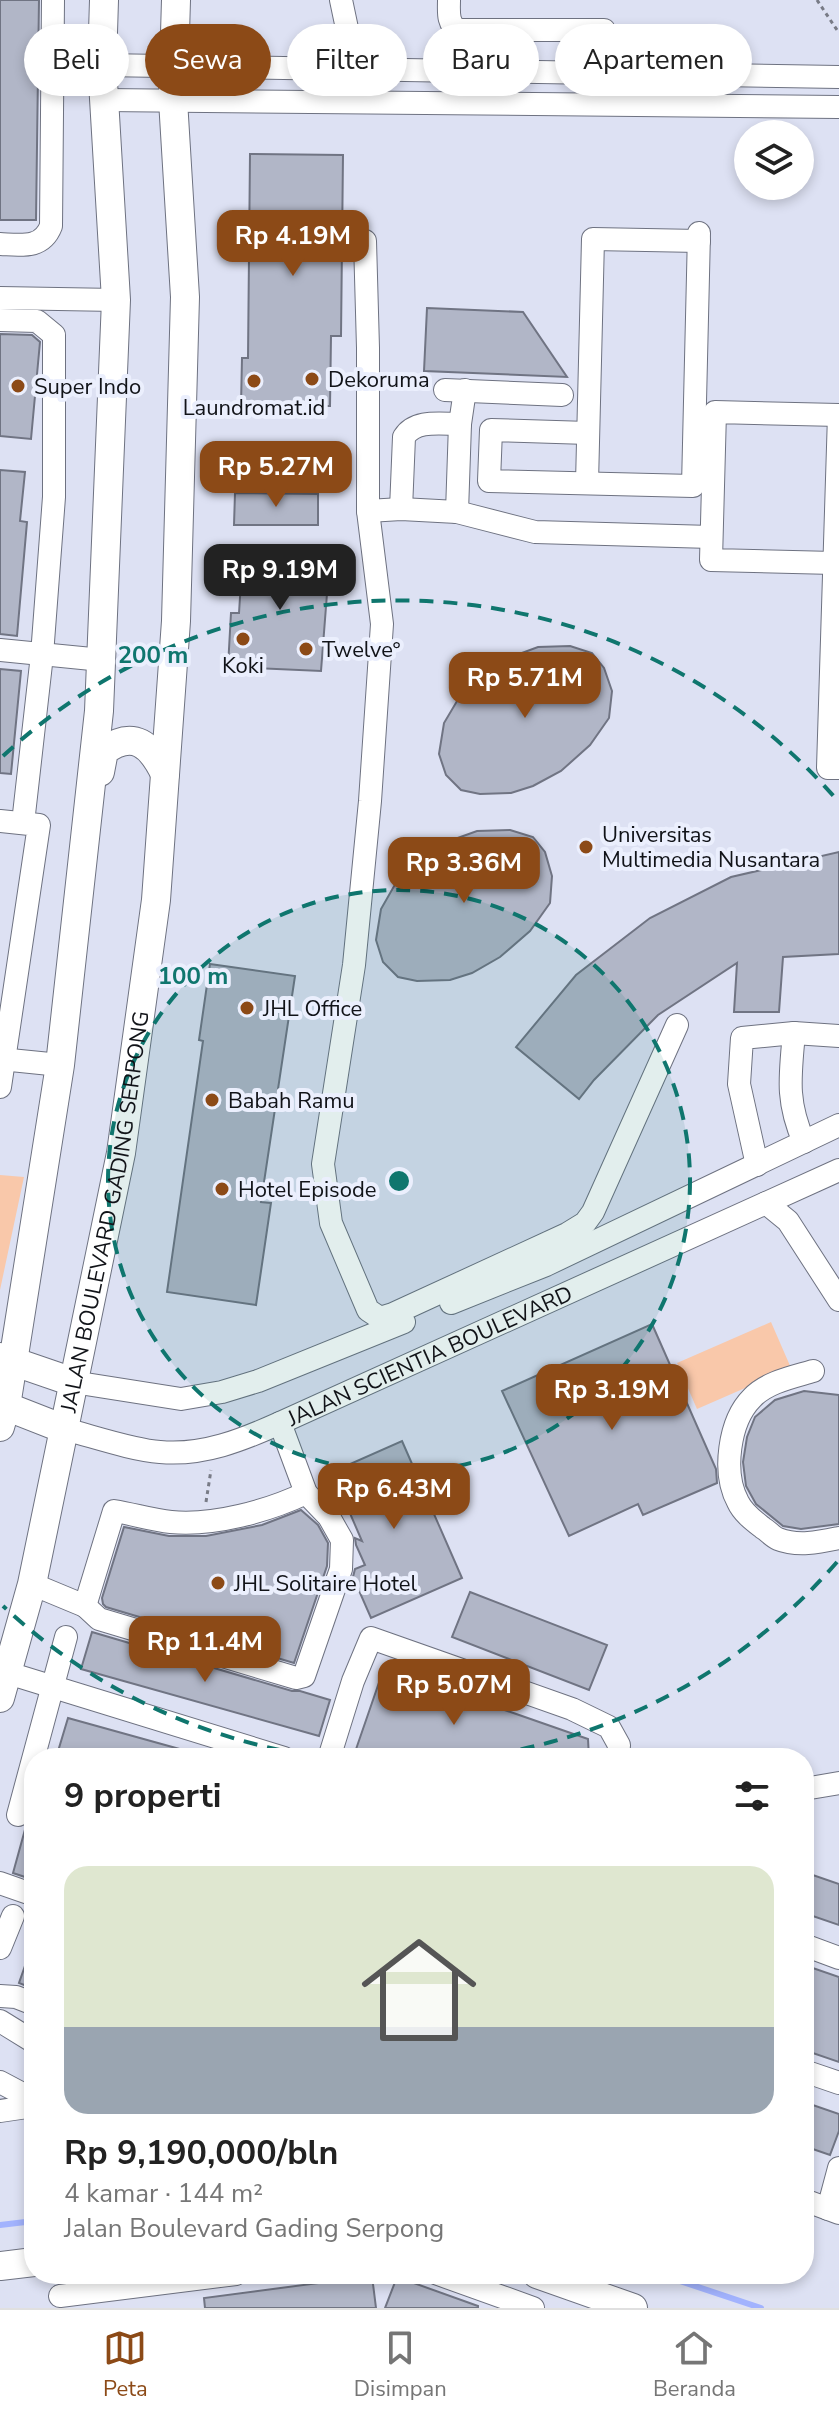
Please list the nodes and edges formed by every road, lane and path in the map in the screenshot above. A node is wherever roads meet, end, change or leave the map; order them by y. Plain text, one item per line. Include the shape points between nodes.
1 (53, 0) edge
2 (104, 0) edge
3 (176, 0) edge
4 (449, 0) edge
5 (817, 0) edge
6 (342, 1) edge
7 (103, 24) edge
8 (175, 24) edge
9 (346, 24) edge
10 (555, 30) edge
11 (839, 33) edge
12 (407, 70) edge
13 (555, 72) edge
14 (752, 75) edge
15 (839, 77) edge
16 (104, 96) edge
17 (173, 96) edge
18 (104, 100) junction
19 (173, 100) junction
20 (839, 107) edge
21 (365, 241) dead end
22 (0, 244) edge
23 (0, 298) edge
24 (116, 300) junction
25 (0, 320) edge
26 (562, 395) dead end
27 (839, 415) edge
28 (460, 424) junction
29 (588, 433) junction
30 (704, 435) junction
31 (587, 483) junction
32 (401, 509) junction
33 (368, 511) junction
34 (457, 512) junction
35 (711, 537) junction
36 (834, 563) junction
37 (836, 588) edge
38 (176, 621) junction
39 (0, 650) edge
40 (42, 655) junction
41 (102, 660) junction
42 (99, 711) junction
43 (839, 768) edge
44 (165, 774) junction
45 (0, 821) edge
46 (23, 823) junction
47 (83, 868) junction
48 (10, 954) edge
49 (677, 1025) dead end
50 (794, 1033) junction
51 (839, 1036) edge
52 (2, 1059) edge
53 (60, 1065) junction
54 (0, 1087) edge
55 (839, 1125) edge
56 (804, 1142) junction
57 (757, 1165) junction
58 (839, 1170) edge
59 (766, 1203) junction
60 (839, 1300) edge
61 (6, 1360) edge
62 (813, 1371) dead end
63 (84, 1384) junction
64 (2, 1412) edge
65 (280, 1423) junction
66 (73, 1431) junction
67 (214, 1448) junction
68 (306, 1493) junction
69 (202, 1521) junction
70 (839, 1538) edge
71 (32, 1584) junction
72 (85, 1606) junction
73 (66, 1637) dead end
74 (4, 1685) edge
75 (52, 1687) junction
76 (35, 1748) edge
77 (251, 1748) edge
78 (332, 1748) edge
79 (619, 1748) edge
80 (839, 1783) edge
81 (814, 1787) edge
82 (24, 1790) edge
83 (17, 1816) edge
84 (0, 1883) edge
85 (24, 1891) edge
86 (13, 1916) dead end
87 (0, 1948) edge
88 (814, 1949) edge
89 (839, 1958) edge
90 (0, 1996) edge
91 (24, 2000) edge
92 (0, 2021) edge
93 (24, 2036) edge
94 (814, 2074) edge
95 (0, 2082) edge
96 (839, 2083) edge
97 (24, 2095) edge
98 (24, 2107) edge
99 (0, 2111) edge
100 (839, 2168) edge
101 (814, 2204) edge
102 (834, 2211) edge
103 (24, 2263) edge
104 (0, 2266) edge
105 (143, 2284) edge
106 (466, 2284) edge
107 (565, 2284) edge
108 (60, 2293) edge
109 (533, 2308) edge
110 (633, 2308) edge

1 - 22 street via 51,226 42,241
2 - 7 main road
3 - 8 main road, JALAN BOULEVARD GADING SERPONG
4 - 10 street via 450,21 458,30
5 - 11 path
6 - 9 street
12 - 13 street
14 - 15 street
16 - 18 main road
17 - 19 main road, JALAN BOULEVARD GADING SERPONG
18 - 19 street
18 - 24 main road
19 - 20 street
19 - 38 main road, JALAN BOULEVARD GADING SERPONG via 185,297
21 - 33 street
23 - 24 street
24 - 41 main road
25 - 40 street via 37,321 54,335 54,497
26 - 28 street via 455,390
27 - 30 street via 715,412
27 - 36 street
28 - 32 street via 409,428 404,437
28 - 34 street
29 - 30 street via 593,239 699,237
29 - 31 street
29 - 31 street via 491,430 489,481
30 - 31 street via 693,486
30 - 35 street
32 - 33 street
32 - 34 street
33 - 49 street via 382,624 370,801 354,965 323,1164 331,1223 368,1310 380,1318 393,1314 585,1223
34 - 35 street via 535,532
35 - 36 street via 711,560
36 - 37 street
37 - 43 street via 828,768
38 - 42 main road via 164,636 160,712 153,725 125,733
38 - 44 main road, JALAN BOULEVARD GADING SERPONG
39 - 40 street
40 - 41 street
40 - 46 street
41 - 42 main road
42 - 47 main road
44 - 47 main road via 157,757 139,741 115,743 104,751 94,856
44 - 63 main road, JALAN BOULEVARD GADING SERPONG via 156,900
45 - 46 street
46 - 48 street via 39,825
47 - 53 main road
48 - 52 street
50 - 51 street
50 - 56 street via 789,1094
50 - 57 street via 742,1038 739,1084
52 - 53 street
52 - 54 street
53 - 61 main road
55 - 56 street, JALAN SCIENTIA BOULEVARD
56 - 57 street, JALAN SCIENTIA BOULEVARD
57 - 63 street, JALAN SCIENTIA BOULEVARD via 546,1265 258,1381 181,1399
58 - 59 street, JALAN SCIENTIA BOULEVARD
59 - 60 street via 788,1221
59 - 65 street, JALAN SCIENTIA BOULEVARD
61 - 63 main road, JALAN SCIENTIA BOULEVARD
61 - 64 main road
62 - 70 street via 774,1383 752,1397 729,1446 731,1476 737,1502 778,1539 812,1544
63 - 66 main road, JALAN BOULEVARD GADING SERPONG
64 - 66 main road, JALAN SCIENTIA BOULEVARD
65 - 67 street, JALAN SCIENTIA BOULEVARD
65 - 68 street
66 - 67 street, JALAN SCIENTIA BOULEVARD via 159,1452
66 - 71 main road, JALAN BOULEVARD GADING SERPONG
67 - 69 path
68 - 69 street via 254,1513
68 - 72 street via 342,1540 341,1569 304,1676 296,1678 99,1619
69 - 72 street via 171,1522 114,1511
71 - 72 street
71 - 74 main road, JALAN BOULEVARD GADING SERPONG
73 - 75 street
74 - 75 street
75 - 76 street
75 - 77 street
78 - 79 street via 371,1638 572,1709 609,1727
80 - 81 street
82 - 83 street
84 - 85 street
86 - 87 street
88 - 89 street
90 - 91 street
92 - 93 street
94 - 96 street
95 - 97 street
98 - 99 street
100 - 102 street
101 - 102 street
103 - 104 main road
105 - 108 street
106 - 109 street
107 - 110 main road

